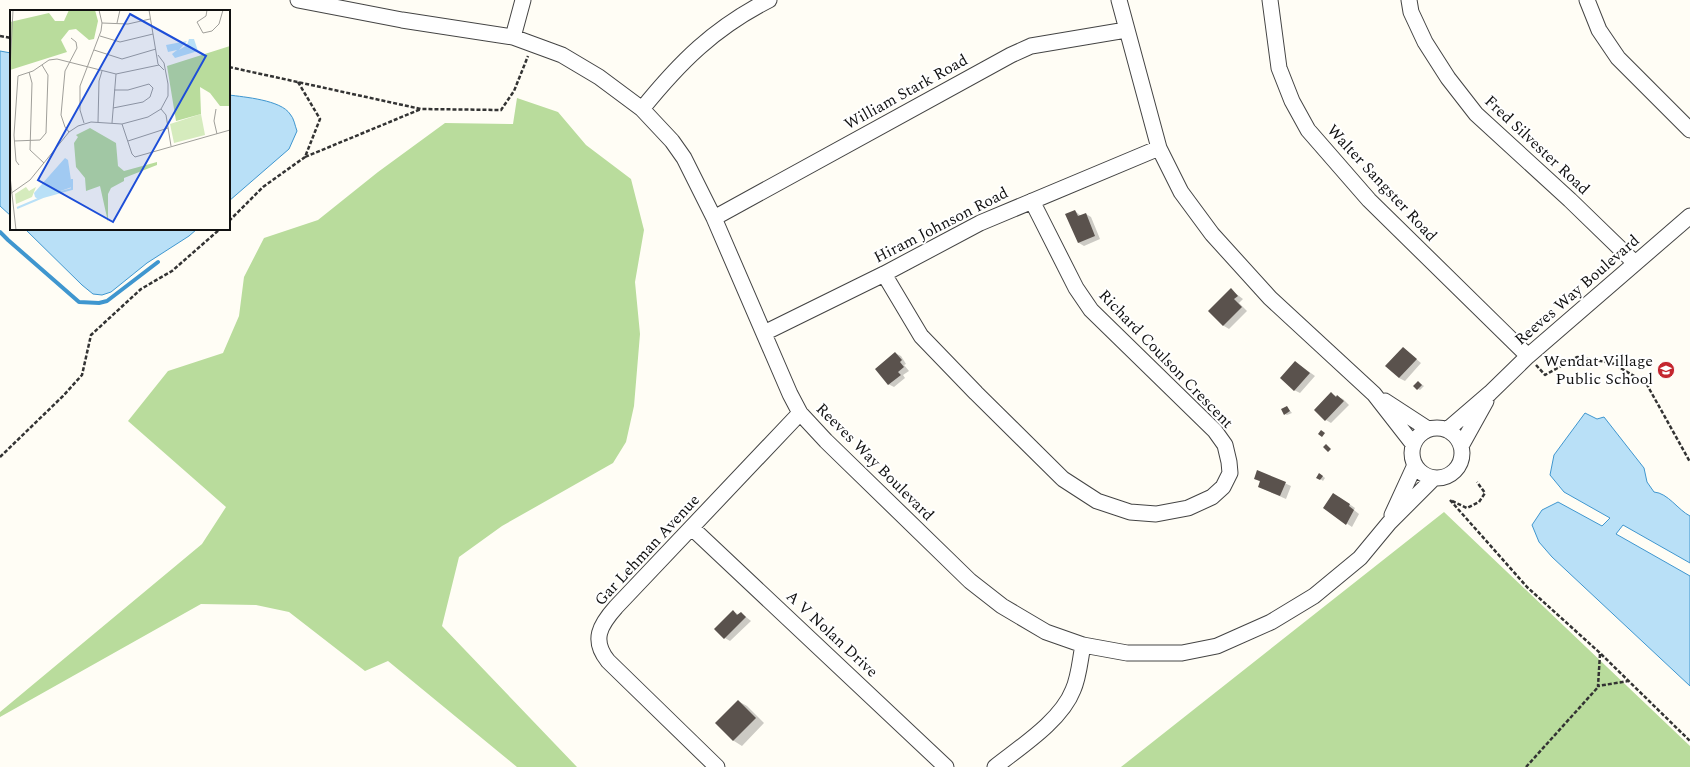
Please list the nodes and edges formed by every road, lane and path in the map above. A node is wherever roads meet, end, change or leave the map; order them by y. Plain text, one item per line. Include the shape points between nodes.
1 (298, 0) edge
2 (523, 0) edge
3 (769, 0) edge
4 (1119, 0) edge
5 (1270, 0) edge
6 (1409, 0) edge
7 (1587, 0) edge
8 (1126, 30) junction
9 (0, 36) edge
10 (513, 37) junction
11 (10, 38) edge
12 (533, 44) junction
13 (230, 67) edge
14 (298, 82) junction
15 (421, 109) junction
16 (642, 109) junction
17 (1690, 130) edge
18 (1160, 148) junction
19 (304, 157) junction
20 (1032, 201) junction
21 (1690, 216) edge
22 (714, 218) junction
23 (230, 220) edge
24 (219, 230) edge
25 (1635, 263) junction
26 (884, 274) junction
27 (764, 333) junction
28 (1528, 356) junction
29 (1490, 393) junction
30 (1374, 394) junction
31 (800, 413) junction
32 (1428, 429) junction
33 (1447, 430) junction
34 (1413, 444) junction
35 (1461, 446) junction
36 (0, 457) edge
37 (1690, 462) edge
38 (1415, 465) junction
39 (1434, 478) junction
40 (1477, 482) dead end
41 (1389, 523) junction
42 (692, 528) junction
43 (1083, 645) junction
44 (1600, 653) junction
45 (1628, 681) junction
46 (1599, 686) junction
47 (1690, 741) edge
48 (717, 767) edge
49 (946, 767) edge
50 (995, 767) edge
51 (1526, 767) edge

1 - 10 street, Reeves Way Boulevard via 402,20
2 - 10 street
3 - 16 street via 725,26 704,42 672,73
4 - 8 street
5 - 28 street, Walter Sangster Road via 1279,68 1292,101 1308,130 1369,200
6 - 25 street, Fred Silvester Road via 1411,12 1425,42 1448,78 1476,114
7 - 17 street via 1599,30 1618,58
8 - 18 street
8 - 22 street, William Stark Road via 1031,46
9 - 11 path
10 - 12 street, Reeves Way Boulevard
12 - 15 path via 514,90 501,110
12 - 16 street, Reeves Way Boulevard via 562,55 599,77
13 - 14 path
14 - 15 path
14 - 19 path via 320,119
15 - 19 path
16 - 22 street, Reeves Way Boulevard via 684,158
18 - 20 street, Hiram Johnson Road
18 - 30 street via 1181,192 1212,234 1270,298
19 - 23 path via 263,187
20 - 26 street, Hiram Johnson Road via 980,222
20 - 26 street, Richard Coulson Crescent via 1076,288 1090,310 1215,431 1225,445 1230,472 1223,487 1212,497 1188,508 1156,514 1130,512 1097,501 1063,479 921,336
21 - 25 street, Reeves Way Boulevard
22 - 27 street, Reeves Way Boulevard
24 - 36 path via 172,271 141,289 91,335 82,375
25 - 28 street, Reeves Way Boulevard
26 - 27 street, Hiram Johnson Road
27 - 31 street, Reeves Way Boulevard
28 - 29 street, Reeves Way Boulevard
28 - 37 path via 1545,375 1577,357 1612,363 1646,383
29 - 33 street, Reeves Way Boulevard
29 - 35 street, Reeves Way Boulevard
30 - 32 street
30 - 34 street
31 - 42 street, Gar Lehman Avenue
31 - 43 street, Reeves Way Boulevard via 970,581 1002,606 1040,628
32 - 33 street
32 - 34 street via 1416,438
33 - 35 street via 1458,439
34 - 38 street
35 - 39 street via 1461,462 1456,470 1442,478
38 - 39 street via 1420,472
38 - 41 street, Reeves Way Boulevard
39 - 41 street, Reeves Way Boulevard
40 - 44 path via 1485,493 1479,502 1467,508 1450,500 1527,587
41 - 43 street, Reeves Way Boulevard via 1360,558 1314,596 1271,622 1217,646 1182,653 1127,653
42 - 48 street, Gar Lehman Avenue via 610,615 600,632 599,644 604,656 615,669
42 - 49 street, A V Nolan Drive
43 - 50 street via 1073,690 1062,709 1041,730
44 - 45 path
44 - 46 path
45 - 46 path
45 - 47 path
46 - 51 path

